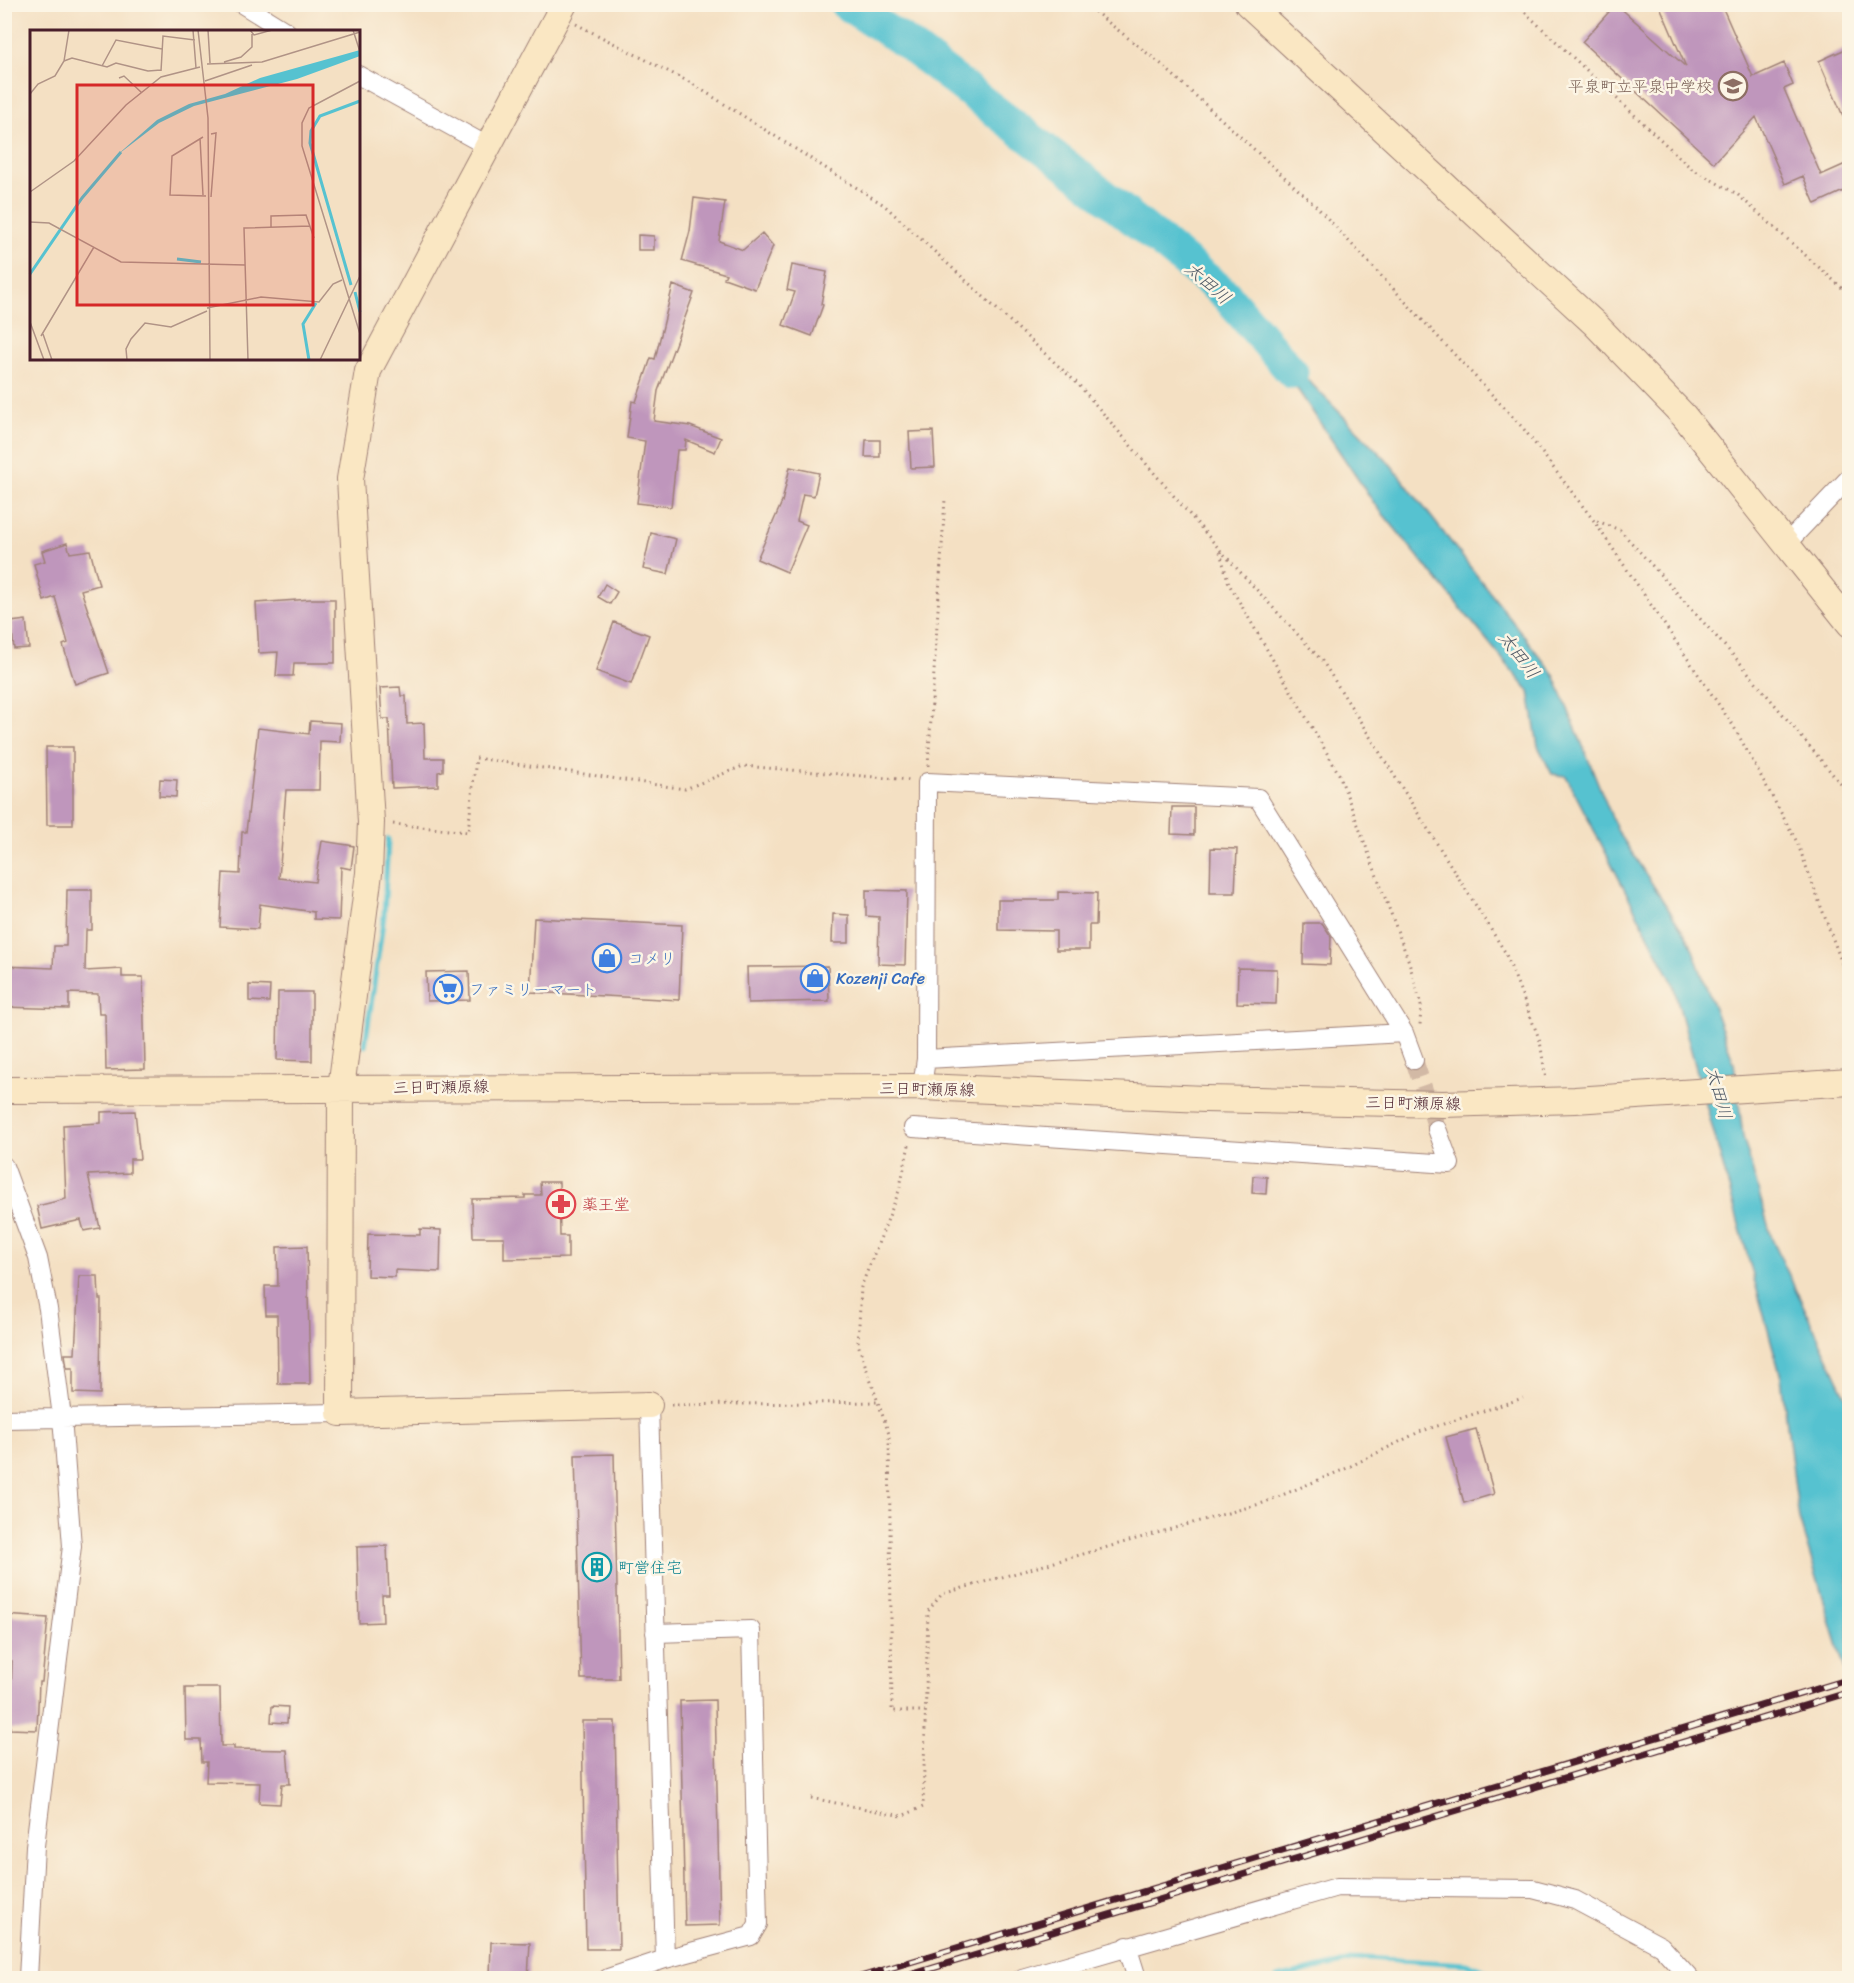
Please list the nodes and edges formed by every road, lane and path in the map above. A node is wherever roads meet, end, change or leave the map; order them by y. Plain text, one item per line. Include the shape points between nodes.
1 (242, 4) edge
2 (1084, 4) edge
3 (1248, 4) edge
4 (1516, 4) edge
5 (561, 10) edge
6 (283, 30) edge
7 (360, 76) edge
8 (489, 147) junction
9 (1850, 295) edge
10 (1850, 477) edge
11 (945, 499) dead end
12 (1594, 521) junction
13 (1786, 544) junction
14 (1220, 550) junction
15 (1850, 624) edge
16 (927, 782) junction
17 (1850, 795) edge
18 (370, 822) junction
19 (1850, 985) edge
20 (1404, 1033) junction
21 (926, 1059) junction
22 (1414, 1060) tunnel mouth
23 (1850, 1082) edge
24 (922, 1087) junction
25 (341, 1089) junction
26 (4, 1090) edge
27 (1547, 1091) dead end
28 (913, 1128) joint
29 (1437, 1129) tunnel mouth
30 (4, 1166) edge
31 (1523, 1398) dead end
32 (879, 1402) junction
33 (649, 1405) junction
34 (340, 1413) junction
35 (62, 1417) junction
36 (4, 1419) edge
37 (655, 1633) junction
38 (925, 1711) junction
39 (811, 1797) dead end
40 (1129, 1952) junction
41 (665, 1959) junction
42 (28, 1978) edge
43 (608, 1978) edge
44 (1023, 1978) edge
45 (1137, 1978) edge
46 (1690, 1978) edge

1 - 6 street
2 - 12 path via 1161,64 1316,206 1523,428
3 - 13 street via 1595,324 1684,416
4 - 9 path via 1692,170 1737,194
5 - 8 street
5 - 14 path via 691,83 884,205 1078,384
7 - 8 street
8 - 18 street via 368,371 350,479
10 - 13 street
11 - 16 path
12 - 17 path via 1620,530 1742,664
12 - 19 path via 1734,727 1791,831
13 - 15 street
14 - 20 path via 1228,584 1339,774 1409,962 1421,1005 1421,1024
14 - 27 path via 1323,662 1505,952 1540,1041
16 - 18 path via 743,766 685,789 476,758 468,832
16 - 20 street via 1258,798
16 - 21 street
18 - 25 street via 369,873
20 - 21 street
20 - 22 street
21 - 24 street
23 - 24 street, 三日町瀬原線 via 1575,1100 1443,1104
24 - 25 street, 三日町瀬原線
25 - 26 street, 三日町瀬原線
25 - 34 street
28 - 29 street via 1450,1164
28 - 32 path via 900,1191 861,1287 858,1344
30 - 35 street via 38,1258
31 - 38 path via 1419,1432 1345,1469 1263,1503 942,1593 928,1611
32 - 33 path
32 - 38 path via 889,1434 892,1711
33 - 34 street
33 - 37 street
34 - 35 street
35 - 36 street
35 - 42 street via 72,1546 36,1835
37 - 41 street
37 - 41 street via 751,1630 758,1924 751,1936
38 - 39 path via 922,1807 902,1816
40 - 44 street
40 - 45 street
40 - 46 street via 1337,1887 1533,1889 1575,1900 1623,1924 1661,1946
41 - 43 street

